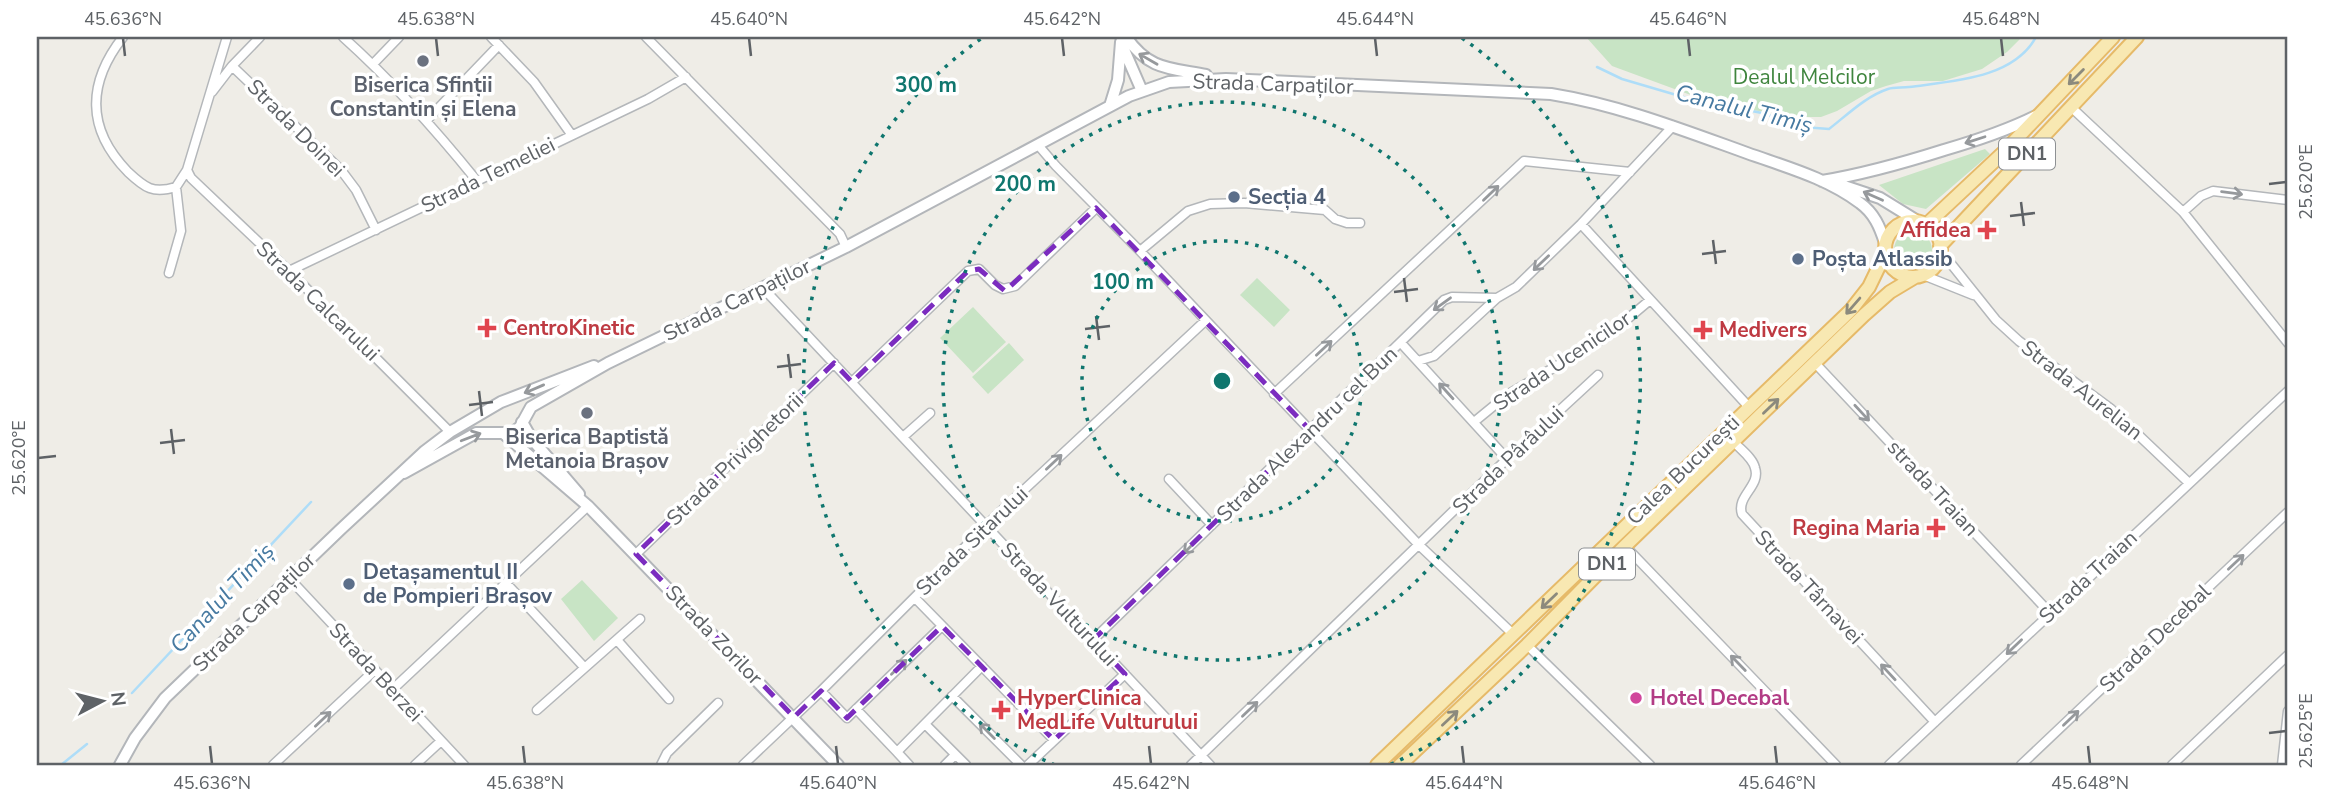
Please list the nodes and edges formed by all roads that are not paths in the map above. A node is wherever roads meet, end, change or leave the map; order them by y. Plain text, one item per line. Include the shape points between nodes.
1 (123, 37) edge
2 (227, 37) edge
3 (260, 37) edge
4 (343, 37) edge
5 (399, 37) edge
6 (491, 37) edge
7 (646, 37) edge
8 (2113, 37) edge
9 (2137, 37) edge
10 (1122, 38) edge
11 (499, 45) junction
12 (373, 64) junction
13 (232, 65) junction
14 (686, 77) junction
15 (1226, 79) junction
16 (1142, 91) junction
17 (208, 97) junction
18 (1110, 106) junction
19 (2072, 108) junction
20 (2038, 115) junction
21 (427, 120) junction
22 (1673, 127) junction
23 (571, 134) junction
24 (1038, 145) junction
25 (187, 167) junction
26 (1630, 172) junction
27 (477, 181) junction
28 (1822, 181) junction
29 (176, 187) junction
30 (2288, 200) edge
31 (1097, 208) junction
32 (2183, 212) junction
33 (1360, 223) dead end
34 (1581, 224) junction
35 (1923, 224) junction
36 (376, 230) junction
37 (846, 247) junction
38 (1885, 248) junction
39 (1940, 248) junction
40 (1140, 251) junction
41 (289, 271) junction
42 (169, 273) dead end
43 (1919, 276) junction
44 (764, 288) junction
45 (1976, 296) junction
46 (1497, 298) junction
47 (1650, 300) junction
48 (1205, 321) junction
49 (1401, 343) junction
50 (2288, 344) edge
51 (1418, 361) junction
52 (608, 363) junction
53 (834, 363) junction
54 (1815, 363) junction
55 (1598, 375) dead end
56 (852, 382) junction
57 (2288, 391) edge
58 (1274, 394) junction
59 (506, 401) junction
60 (1748, 406) junction
61 (492, 408) junction
62 (930, 413) dead end
63 (522, 420) junction
64 (1474, 422) junction
65 (1310, 430) junction
66 (450, 432) junction
67 (500, 432) junction
68 (903, 437) junction
69 (1734, 442) junction
70 (1507, 459) junction
71 (404, 473) junction
72 (1169, 479) dead end
73 (2189, 483) junction
74 (588, 506) junction
75 (2288, 512) edge
76 (1212, 525) junction
77 (986, 526) junction
78 (1419, 545) junction
79 (1625, 546) junction
80 (636, 554) junction
81 (289, 578) junction
82 (506, 583) junction
83 (915, 598) junction
84 (2050, 613) junction
85 (640, 619) dead end
86 (942, 626) junction
87 (1514, 635) junction
88 (617, 640) junction
89 (1093, 640) junction
90 (1527, 645) junction
91 (2288, 655) edge
92 (2285, 665) edge
93 (982, 666) junction
94 (584, 667) junction
95 (374, 670) junction
96 (1125, 674) junction
97 (393, 689) junction
98 (821, 691) junction
99 (952, 696) junction
100 (669, 699) dead end
101 (718, 704) dead end
102 (856, 709) junction
103 (537, 710) dead end
104 (2288, 711) edge
105 (794, 717) junction
106 (1935, 722) junction
107 (925, 724) junction
108 (1054, 740) junction
109 (441, 741) junction
110 (897, 752) junction
111 (955, 755) junction
112 (1201, 756) junction
113 (121, 765) edge
114 (273, 765) edge
115 (415, 765) edge
116 (464, 765) edge
117 (662, 765) edge
118 (743, 765) edge
119 (838, 765) edge
120 (909, 765) edge
121 (945, 765) edge
122 (966, 765) edge
123 (1021, 765) edge
124 (1028, 765) edge
125 (1191, 765) edge
126 (1210, 765) edge
127 (1377, 765) edge
128 (1400, 765) edge
129 (1650, 765) edge
130 (1836, 765) edge
131 (1889, 765) edge
132 (2021, 765) edge
133 (2172, 765) edge
134 (2282, 765) edge

1 - 29 street via 99,79 100,134 112,155 138,181 161,191
2 - 17 street
3 - 13 street
4 - 12 street
5 - 12 street
6 - 11 street
7 - 14 street
8 -> 20 main road, DN1
9 - 19 main road, DN1
15 -> 10 main road via 1151,62
10 - 16 main road
10 - 18 main road
11 - 21 street
11 - 23 street via 534,82
12 - 21 street
13 - 17 street
13 - 36 street, Strada Doinei via 341,170
14 - 23 street, Strada Temeliei
14 - 37 street via 840,234
15 - 16 main road, Strada Carpaților via 1169,82
15 - 22 main road, Strada Carpaților via 1551,94 1617,108
16 - 18 main road, Strada Carpaților
17 - 25 street
18 - 24 main road, Strada Carpaților
19 - 32 street
19 - 39 main road, DN1
20 -> 28 main road via 1910,161
20 - 35 main road, DN1
21 - 27 street
22 - 26 street, Strada Alexandru cel Bun
22 - 28 main road, Strada Carpaților
23 - 27 street, Strada Temeliei
24 - 31 street
24 - 37 main road, Strada Carpaților
25 - 29 street
25 - 41 street, Strada Calcarului via 191,178
26 - 34 street, Strada Alexandru cel Bun
58 -> 26 street via 1521,163 1530,160
27 - 36 street, Strada Temeliei
35 -> 28 main road, Strada Carpaților via 1867,192
28 - 38 main road, Strada Carpaților via 1868,209 1877,220
29 - 42 street via 181,231
32 -> 30 street via 2213,191
31 - 40 street
31 - 56 street via 1008,289 995,285 979,269 968,271
32 - 50 street
33 - 40 street via 1335,219 1325,210 1210,204 1188,211
34 -> 46 street, Strada Alexandru cel Bun via 1516,287
34 - 47 street
35 - 38 main road, DN1 via 1911,221 1895,228
35 - 39 main road via 1934,231
36 - 41 street, Strada Temeliei
37 - 44 main road, Strada Carpaților
38 - 43 main road via 1892,268
38 -> 60 main road, Calea București / DN1 via 1869,287 1851,310
39 - 43 main road, DN1 via 1936,265
39 - 45 street, Strada Aurelian
40 - 48 street
41 - 66 street, Strada Calcarului
43 - 45 street, Strada Aurelian
43 - 54 main road, Calea București / DN1 via 1884,297
44 - 52 main road, Strada Carpaților
44 - 53 street, Strada Vulturului
45 - 73 street, Strada Aurelian via 2019,341 2112,408
46 -> 49 street, Strada Alexandru cel Bun via 1448,298
46 - 51 street, Strada Alexandru cel Bun via 1434,356
47 - 60 street
47 - 64 street, Strada Ucenicilor via 1606,337 1507,395
48 - 58 street
77 -> 48 street, Strada Sitarului
49 - 51 street, Strada Alexandru cel Bun
49 - 65 street, Strada Alexandru cel Bun
64 -> 51 street
52 -> 59 main road, Strada Carpaților
52 - 63 main road, Strada Carpaților via 540,400
53 - 56 street, Strada Vulturului
53 - 80 street, Strada Privighetorii
69 -> 54 main road, Calea București / DN1
54 -> 84 street, strada Traian
55 - 70 street, Strada Pârâului
56 - 68 street, Strada Vulturului
57 - 73 street, Strada Traian
58 - 65 street
59 - 61 main road, Strada Carpaților
59 - 63 main road via 520,408
60 -> 87 main road, Calea București / DN1
61 - 66 main road, Strada Carpaților
61 - 67 main road via 490,418
62 - 68 street
63 - 67 main road, Strada Carpaților via 512,433
63 - 74 main road, Strada Zorilor via 531,438
64 - 70 street
65 - 76 street, Strada Alexandru cel Bun
65 - 78 street
66 - 71 main road, Strada Carpaților
71 -> 67 main road, Strada Carpaților via 467,437
67 - 74 main road, Strada Zorilor
68 - 77 street, Strada Vulturului
69 - 79 main road, Calea București / DN1
106 -> 69 street, Strada Târnavei via 1742,514 1740,505 1756,470
70 - 78 street, Strada Pârâului
71 - 81 main road, Strada Carpaților
72 - 76 street, Strada Alexandru cel Bun
73 - 84 street, Strada Traian
74 - 80 main road, Strada Zorilor
74 - 82 street
132 -> 75 street, Strada Decebal
76 -> 89 street, Strada Alexandru cel Bun
77 - 83 street, Strada Sitarului
77 - 89 street, Strada Vulturului
78 - 87 street
112 -> 78 street, Strada Pârâului
79 - 90 main road, Calea București / DN1
130 -> 79 street
80 - 105 main road, Strada Zorilor
81 - 95 street, Strada Berzei
81 - 113 main road, Strada Carpaților via 165,698
82 - 94 street
82 - 97 street
83 - 86 street
83 - 98 street, Strada Sitarului
84 -> 106 street, Strada Traian
85 - 88 street
86 - 93 street
102 -> 86 street, Strada Sitarului
87 - 127 main road, Calea București / DN1
88 - 94 street
88 - 100 street
89 - 96 street, Strada Vulturului
128 -> 90 main road, Calea București / DN1
90 - 129 street
91 - 92 street
92 - 133 street
93 - 99 street
93 - 108 street
94 - 103 street
95 - 97 street, Strada Berzei
114 -> 95 street
96 - 108 street
96 - 112 street, Strada Vulturului
97 - 109 street, Strada Berzei
98 - 102 street via 847,718
98 - 105 street, Strada Sitarului
99 - 107 street
123 -> 99 street
101 - 117 street via 667,753
102 - 110 street
104 - 134 street
105 - 118 street, Strada Sitarului
105 - 119 main road, Strada Zorilor
106 - 131 street, Strada Traian
107 - 110 street
107 - 111 street
108 - 124 street
109 - 115 street
109 - 116 street, Strada Berzei
110 - 120 street
111 - 121 street
111 - 122 street
112 - 125 street, Strada Pârâului
112 - 126 street, Strada Vulturului

